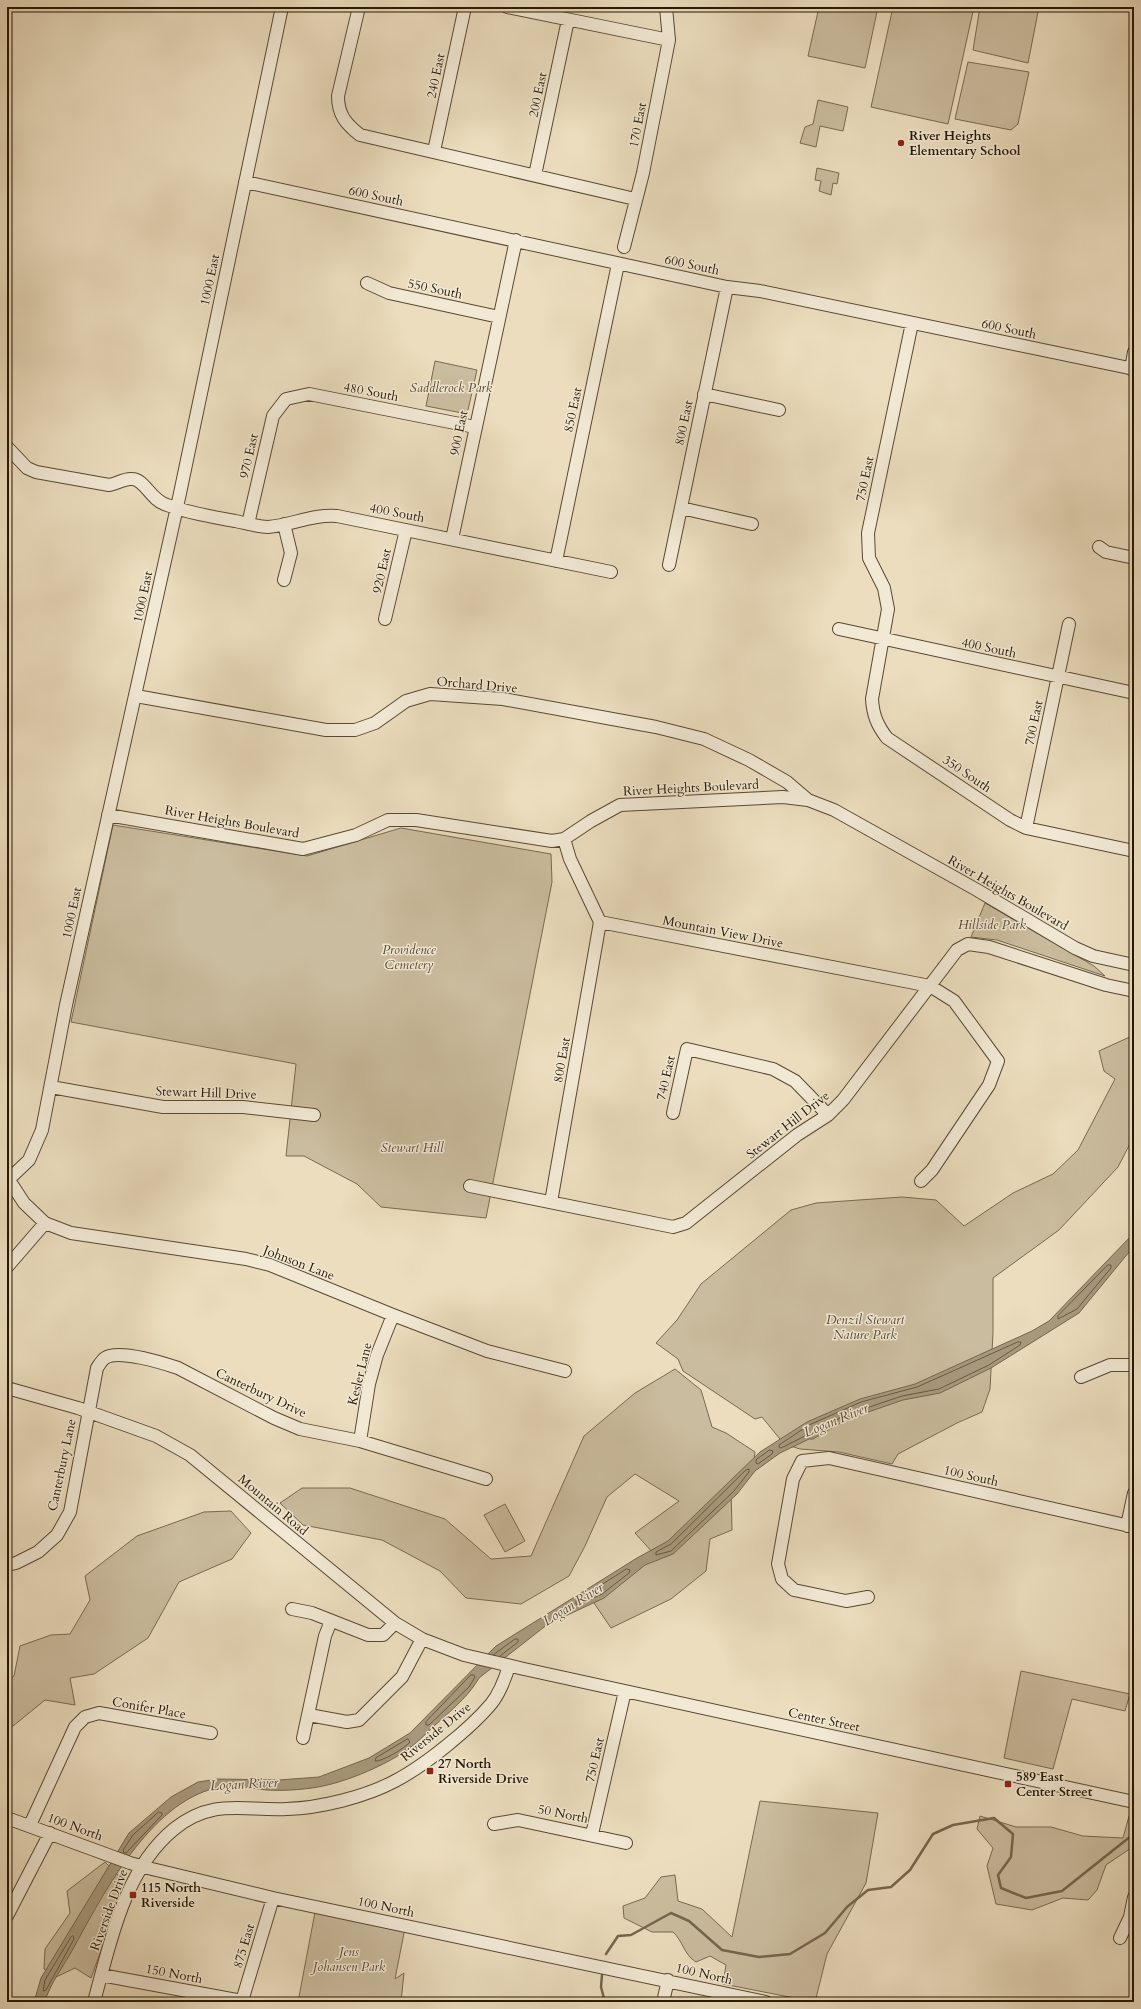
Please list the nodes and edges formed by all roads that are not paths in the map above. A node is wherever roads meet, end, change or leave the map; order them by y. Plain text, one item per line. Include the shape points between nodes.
1 (282, 7) edge
2 (359, 7) edge
3 (465, 7) edge
4 (507, 7) edge
5 (666, 7) edge
6 (568, 20) junction
7 (669, 40) junction
8 (434, 151) junction
9 (535, 175) junction
10 (245, 182) junction
11 (635, 199) junction
12 (516, 240) junction
13 (624, 247) dead end
14 (618, 264) junction
15 (367, 283) dead end
16 (728, 287) junction
17 (499, 317) junction
18 (912, 323) junction
19 (1134, 352) edge
20 (1132, 369) edge
21 (704, 394) junction
22 (286, 399) joint
23 (779, 410) dead end
24 (475, 427) junction
25 (7, 447) edge
26 (177, 508) junction
27 (681, 508) junction
28 (248, 524) junction
29 (284, 524) junction
30 (752, 524) dead end
31 (406, 530) junction
32 (452, 539) junction
33 (1099, 547) dead end
34 (1134, 558) edge
35 (556, 561) junction
36 (669, 565) dead end
37 (611, 572) dead end
38 (284, 580) dead end
39 (385, 619) dead end
40 (1069, 624) dead end
41 (839, 630) dead end
42 (884, 639) junction
43 (1058, 677) junction
44 (1134, 693) edge
45 (136, 696) junction
46 (808, 800) junction
47 (108, 815) junction
48 (1026, 828) junction
49 (564, 839) junction
50 (1134, 851) edge
51 (600, 922) junction
52 (1134, 965) edge
53 (930, 986) junction
54 (1134, 991) edge
55 (51, 1087) junction
56 (673, 1113) dead end
57 (314, 1115) dead end
58 (828, 1115) junction
59 (8, 1181) edge
60 (921, 1182) dead end
61 (470, 1186) dead end
62 (551, 1202) junction
63 (45, 1223) junction
64 (7, 1267) edge
65 (393, 1315) junction
66 (1134, 1365) edge
67 (565, 1370) dead end
68 (1081, 1377) dead end
69 (7, 1388) edge
70 (88, 1412) junction
71 (360, 1441) junction
72 (486, 1480) dead end
73 (1134, 1493) edge
74 (1130, 1526) edge
75 (7, 1565) edge
76 (868, 1597) dead end
77 (292, 1609) dead end
78 (331, 1621) junction
79 (395, 1623) junction
80 (422, 1639) junction
81 (509, 1666) junction
82 (625, 1691) junction
83 (309, 1714) junction
84 (211, 1733) dead end
85 (303, 1738) dead end
86 (1134, 1802) edge
87 (7, 1818) edge
88 (494, 1824) dead end
89 (30, 1825) junction
90 (50, 1833) junction
91 (592, 1834) junction
92 (626, 1843) dead end
93 (140, 1866) junction
94 (1134, 1897) edge
95 (273, 1898) junction
96 (7, 1916) edge
97 (1120, 1938) dead end
98 (101, 1975) junction
99 (668, 1980) junction
100 (242, 2001) edge
101 (753, 2001) edge
102 (94, 2002) edge
103 (663, 2002) edge
104 (766, 2002) edge

1 - 10 street, 1000 East
2 - 8 street via 338,96 338,107 342,116 348,126 360,135
3 - 8 street, 240 East
4 - 6 street
5 - 7 street, 170 East
6 - 7 street
6 - 9 street, 200 East
7 - 11 street, 170 East via 643,173
8 - 9 street
9 - 11 street
10 - 12 street, 600 South
10 - 26 street, 1000 East
11 - 13 street, 170 East
12 - 14 street, 600 South
12 - 17 street, 900 East
14 - 16 street, 600 South
14 - 35 street, 850 East
15 - 17 street, 550 South via 389,293
16 - 18 street, 600 South via 760,291
16 - 21 street, 800 East
17 - 24 street, 900 East
18 - 20 street, 600 South
18 - 42 street, 750 East via 868,534 870,558 884,588 888,609
19 - 20 street
21 - 23 street
21 - 27 street, 800 East
22 - 24 street, 480 South via 309,394
22 - 28 street, 970 East via 273,416
24 - 32 street, 900 East
25 - 26 street, 400 South via 27,468 36,472 109,485 130,478 136,479 142,482 157,501
26 - 28 street, 400 South
26 - 45 street, 1000 East
27 - 30 street
27 - 36 street, 800 East
28 - 29 street, 400 South via 267,527
29 - 31 street, 400 South via 324,514
29 - 38 street via 291,553
31 - 32 street, 400 South
31 - 39 street, 920 East
32 - 35 street, 400 South
33 - 34 street via 1106,552
35 - 37 street, 400 South
40 - 43 street, 700 East
41 - 42 street, 400 South
42 - 43 street, 400 South
42 - 48 street, 350 South via 872,699 878,726 887,738
43 - 44 street, 400 South
43 - 48 street, 700 East
45 - 46 street, Orchard Drive via 326,730 355,730 374,723 406,701 430,694 504,700 704,739 749,760 787,782
45 - 47 street, 1000 East
46 - 49 street, River Heights Boulevard via 783,797 620,805
46 - 52 street, River Heights Boulevard via 834,810 1075,948 1099,958
47 - 49 street, River Heights Boulevard via 303,849 356,835 388,820 416,820 552,841
47 - 55 street, 1000 East via 66,1005
48 - 50 street, 350 South
49 - 51 street via 570,859
51 - 53 street, Mountain View Drive
51 - 62 street, 800 East
53 - 54 street, Stewart Hill Drive via 957,950 968,944 989,947 1106,985
53 - 58 street, Stewart Hill Drive via 843,1100
53 - 60 street via 954,1001 998,1062 989,1085 932,1170
55 - 57 street, Stewart Hill Drive via 163,1107 243,1108
55 - 59 street, 1000 East via 37,1145 29,1160
56 - 58 street, 740 East via 687,1050 773,1069 796,1081
58 - 62 street, Stewart Hill Drive via 798,1135 686,1223 673,1227
59 - 63 street, Johnson Lane
61 - 62 street, Stewart Hill Drive
63 - 64 street
63 - 65 street, Johnson Lane via 71,1233 246,1259 270,1265
65 - 67 street, Johnson Lane via 487,1351
65 - 71 street, Kesler Lane via 369,1384
66 - 68 street via 1110,1365
69 - 70 street, Mountain Road
70 - 71 street, Canterbury Drive via 97,1368 105,1358 117,1354 161,1362 178,1368 300,1429
70 - 75 street, Canterbury Lane via 70,1512 57,1534 38,1552
70 - 79 street, Mountain Road via 156,1436 190,1454
71 - 72 street, Canterbury Drive
73 - 74 street
74 - 76 street, 100 South via 829,1458 802,1461 793,1479 778,1564 782,1579 794,1590 846,1601
77 - 78 street via 312,1613
78 - 79 street via 368,1635 383,1635
78 - 83 street
79 - 80 street, Mountain Road
80 - 81 street, Mountain Road via 464,1655
80 - 83 street via 402,1677 359,1720 347,1722
81 - 82 street, Center Street
81 - 93 street, Riverside Drive via 503,1684 492,1703 419,1767 394,1782 335,1802 287,1809 248,1807 201,1812 174,1830
82 - 86 street, Center Street
82 - 91 street, 750 East
83 - 85 street
84 - 89 street, Conifer Place via 99,1713 85,1717 75,1726
87 - 89 street, 100 North
88 - 91 street, 50 North via 518,1820
89 - 90 street, 100 North
90 - 93 street, 100 North
90 - 96 street
91 - 92 street, 50 North
93 - 95 street, 100 North
93 - 98 street, Riverside Drive via 110,1943
94 - 97 street via 1130,1917
95 - 99 street, 100 North
95 - 100 street, 875 East
98 - 100 street, 150 North
98 - 102 street, Riverside Drive
99 - 101 street, 100 North
99 - 103 street
101 - 104 street, 100 North

